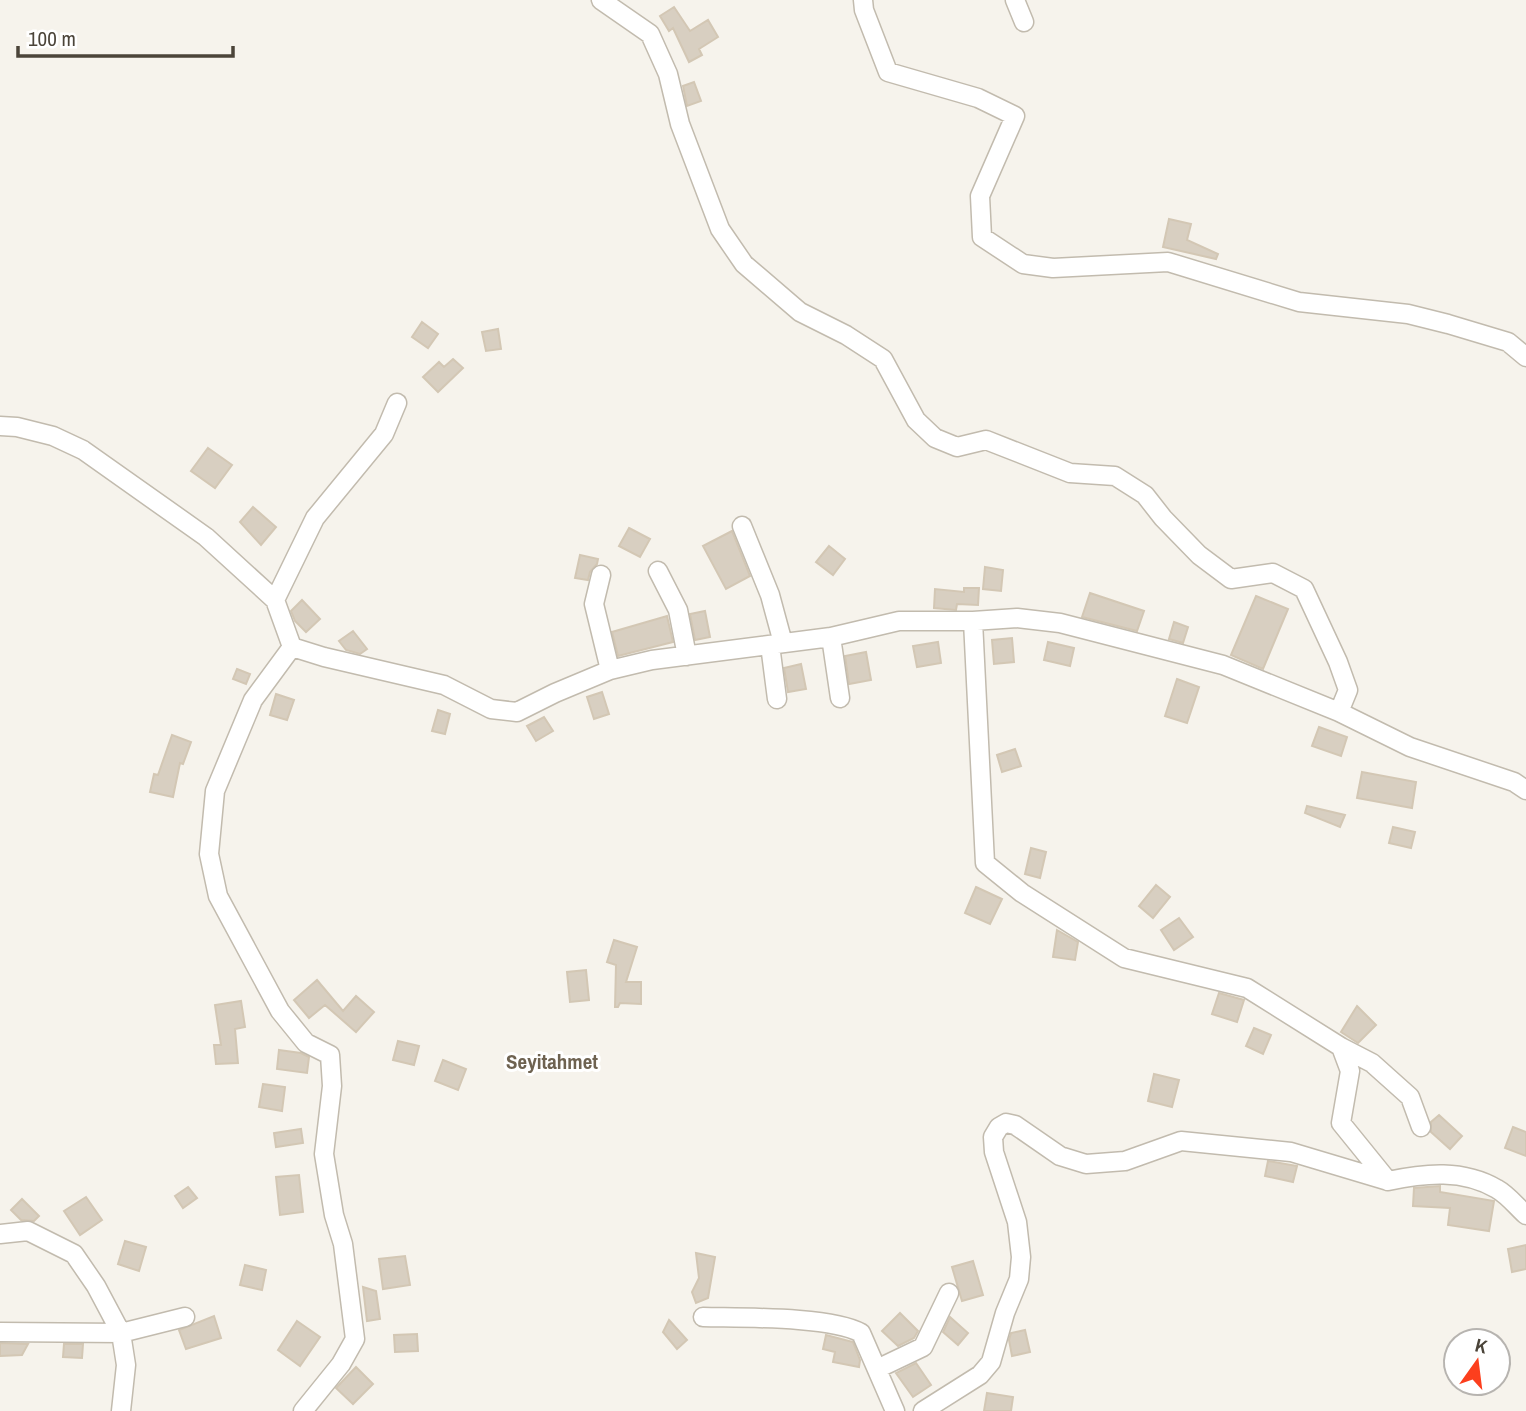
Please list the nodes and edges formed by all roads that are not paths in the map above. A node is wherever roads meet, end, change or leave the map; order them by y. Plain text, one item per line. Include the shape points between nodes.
1 (601, 0) edge
2 (863, 0) edge
3 (1015, 0) edge
4 (1024, 22) dead end
5 (1526, 358) edge
6 (397, 403) dead end
7 (0, 426) edge
8 (742, 526) dead end
9 (658, 571) dead end
10 (601, 575) dead end
11 (275, 600) junction
12 (973, 621) junction
13 (831, 637) junction
14 (777, 644) junction
15 (292, 647) junction
16 (687, 656) junction
17 (610, 670) junction
18 (840, 698) dead end
19 (777, 699) dead end
20 (1339, 712) junction
21 (1526, 790) edge
22 (1341, 1047) junction
23 (1421, 1127) dead end
24 (1388, 1181) junction
25 (1526, 1215) edge
26 (0, 1234) edge
27 (949, 1293) dead end
28 (185, 1317) dead end
29 (703, 1317) dead end
30 (0, 1332) edge
31 (121, 1334) junction
32 (877, 1369) junction
33 (121, 1411) edge
34 (303, 1411) edge
35 (895, 1411) edge
36 (923, 1411) edge

1 - 20 street via 650,34 720,229 744,264 800,312 883,359 916,420 935,438 957,447 986,440 1070,473 1115,476 1145,495 1199,555 1231,579 1273,573 1304,589 1348,691
2 - 5 street via 888,72 978,97 1015,116 980,196 982,237 1023,264 1054,268 1168,262 1300,302 1408,314 1448,324 1508,342
3 - 4 street
6 - 11 street via 384,434 315,518
7 - 11 street via 53,436 83,450 206,537
8 - 14 street via 770,595
9 - 16 street via 678,610
10 - 17 street via 594,604
11 - 15 street
12 - 13 street via 899,621
12 - 20 street via 1017,618 1060,623 1223,665
12 - 22 street via 985,863 1022,893 1124,958 1247,988
13 - 14 street
13 - 18 street
14 - 16 street
14 - 19 street
15 - 17 street via 444,685 491,709 517,712
15 - 34 street via 253,700 215,791 209,854 218,896 280,1011 306,1043 330,1055 332,1086 324,1154 343,1244 355,1339
16 - 17 street
20 - 21 street via 1410,747
22 - 23 street via 1372,1063 1410,1097
22 - 24 street via 1350,1071 1341,1123
24 - 25 street via 1464,1174 1499,1190
24 - 36 street via 1291,1152 1181,1141 1125,1161 1086,1164 1060,1156 1006,1123 993,1137 1017,1222 1019,1279 991,1362 980,1376
26 - 31 street via 28,1231 74,1254
27 - 32 street via 923,1347
28 - 31 street
29 - 32 street via 849,1326 861,1333
30 - 31 street
31 - 33 street via 126,1365
32 - 35 street

